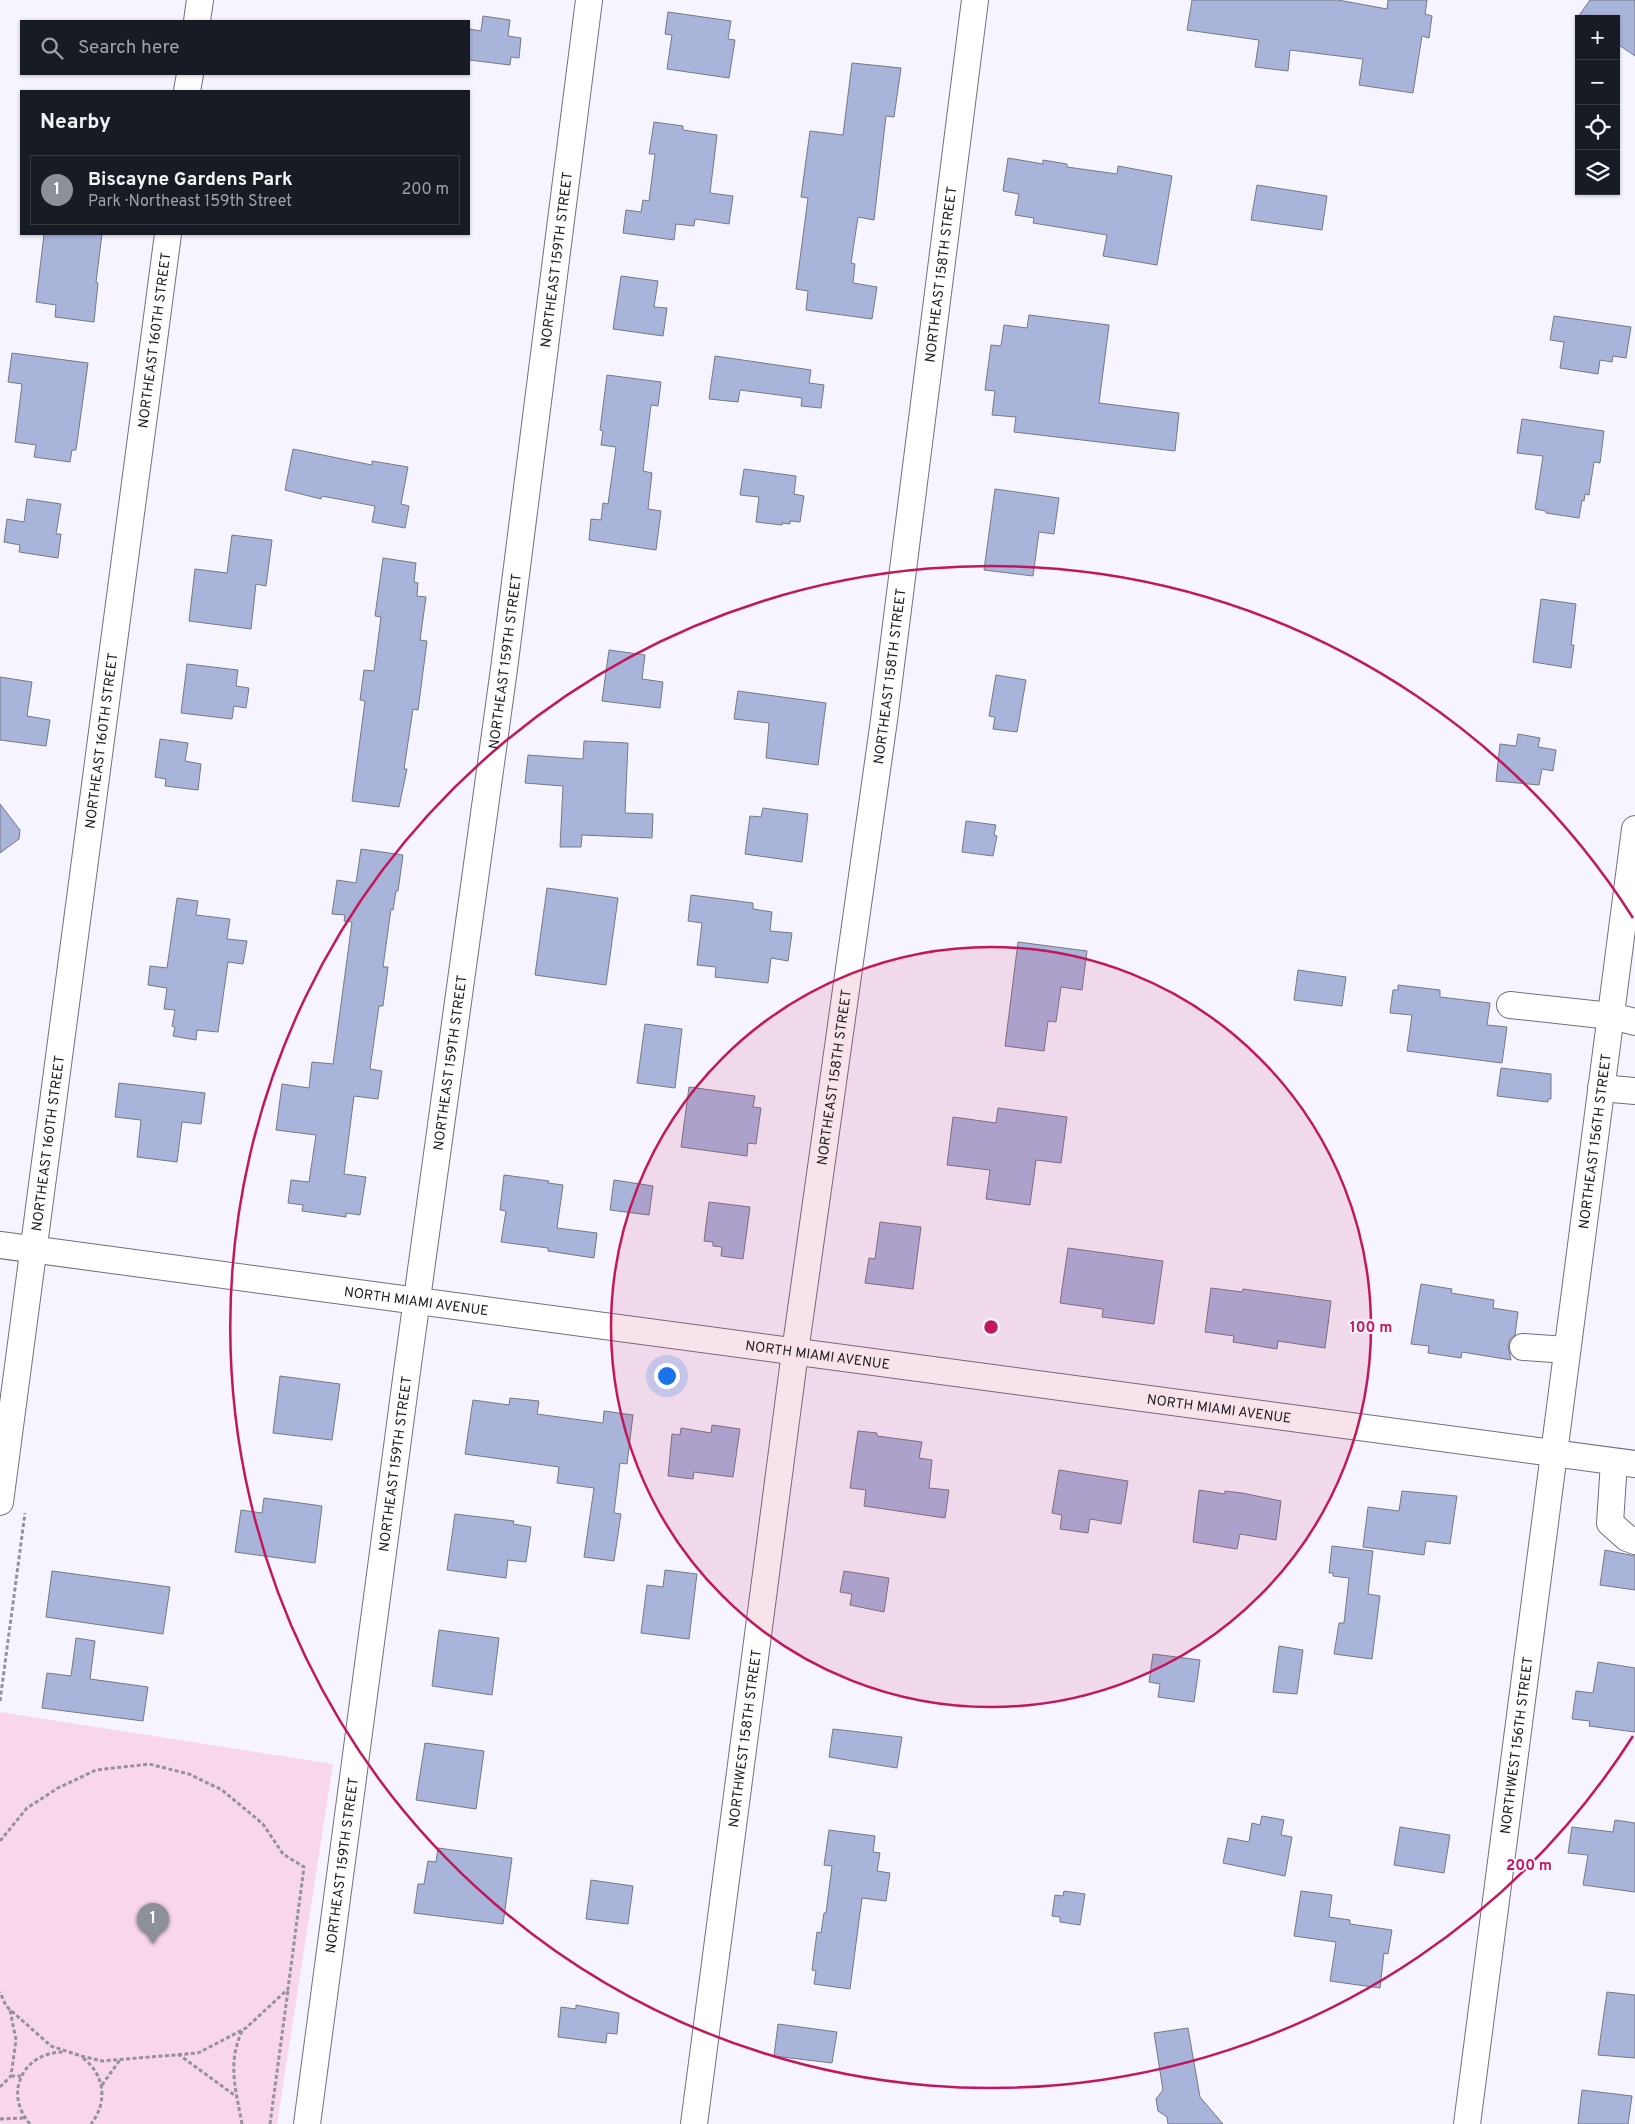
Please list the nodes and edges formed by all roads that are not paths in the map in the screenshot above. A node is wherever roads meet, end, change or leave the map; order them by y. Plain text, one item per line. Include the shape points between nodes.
1 (200, 0) edge
2 (589, 0) edge
3 (975, 0) edge
4 (197, 20) edge
5 (190, 75) edge
6 (187, 90) edge
7 (168, 235) edge
8 (1635, 829) edge
9 (1510, 1006) dead end
10 (1623, 1019) edge
11 (1601, 1088) junction
12 (1635, 1091) edge
13 (0, 1244) edge
14 (34, 1249) junction
15 (416, 1300) junction
16 (1522, 1347) dead end
17 (1566, 1350) junction
18 (795, 1352) junction
19 (1553, 1453) junction
20 (1625, 1463) edge
21 (0, 1502) edge
22 (1635, 1541) edge
23 (308, 2124) edge
24 (694, 2124) edge
25 (1467, 2124) edge

1 - 4 street
2 - 15 street, NORTHEAST 159TH STREET via 504,669
3 - 18 street, NORTHEAST 158TH STREET via 884,720
5 - 6 street
7 - 14 street, NORTHEAST 160TH STREET
8 - 10 street, NORTHEAST 156TH STREET
9 - 10 street
10 - 11 street, NORTHEAST 156TH STREET
11 - 12 street
11 - 17 street, NORTHEAST 156TH STREET
13 - 14 street, NORTH MIAMI AVENUE
14 - 15 street, NORTH MIAMI AVENUE
14 - 21 street, NORTHEAST 160TH STREET
15 - 18 street, NORTH MIAMI AVENUE
15 - 23 street, NORTHEAST 159TH STREET
16 - 17 street
17 - 19 street, NORTHEAST 156TH STREET
18 - 19 street, NORTH MIAMI AVENUE
18 - 24 street, NORTHWEST 158TH STREET
19 - 20 street, NORTH MIAMI AVENUE
19 - 25 street, NORTHWEST 156TH STREET
20 - 22 street via 1610,1523 1626,1538

